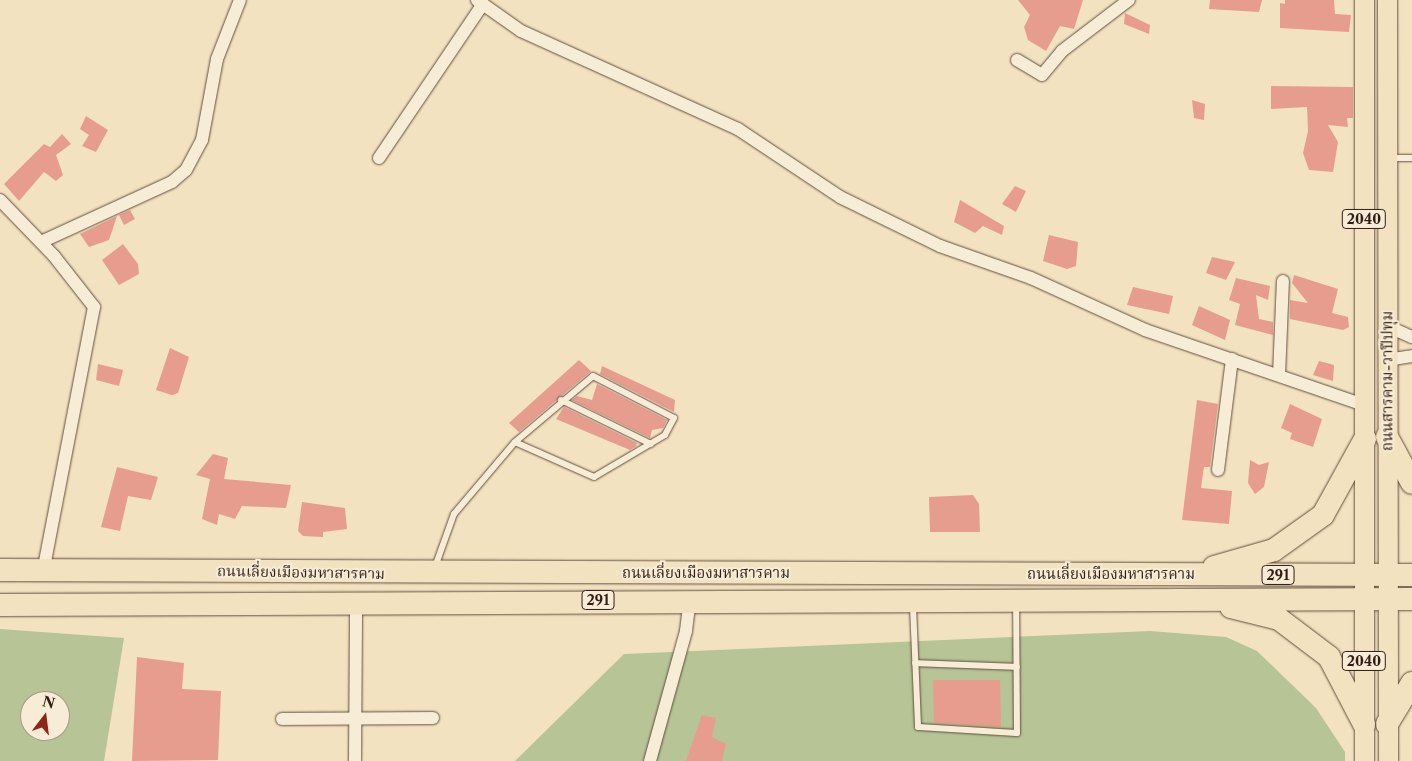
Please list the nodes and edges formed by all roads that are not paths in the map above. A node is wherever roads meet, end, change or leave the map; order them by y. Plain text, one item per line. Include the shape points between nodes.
1 (240, 0) edge
2 (1129, 0) edge
3 (1364, 0) edge
4 (1387, 0) edge
5 (480, 2) edge
6 (1017, 60) dead end
7 (1364, 87) junction
8 (1387, 87) junction
9 (379, 158) dead end
10 (1387, 158) junction
11 (1412, 158) edge
12 (0, 200) edge
13 (41, 242) junction
14 (1283, 281) dead end
15 (1387, 326) junction
16 (1412, 336) edge
17 (1412, 356) edge
18 (1232, 359) junction
19 (1387, 360) junction
20 (1278, 375) junction
21 (561, 400) junction
22 (1364, 405) junction
23 (1376, 438) junction
24 (515, 442) junction
25 (651, 444) junction
26 (1218, 470) dead end
27 (1412, 483) edge
28 (0, 570) edge
29 (43, 571) junction
30 (434, 573) junction
31 (1192, 574) junction
32 (1412, 575) edge
33 (1364, 576) junction
34 (1386, 576) junction
35 (1196, 598) junction
36 (690, 599) junction
37 (912, 599) junction
38 (1364, 599) junction
39 (1386, 599) junction
40 (1412, 599) edge
41 (1016, 600) junction
42 (356, 604) junction
43 (0, 605) edge
44 (915, 663) junction
45 (1016, 667) junction
46 (1412, 683) edge
47 (433, 718) dead end
48 (282, 719) dead end
49 (356, 719) junction
50 (1364, 724) junction
51 (1386, 724) junction
52 (355, 761) edge
53 (650, 761) edge
54 (1364, 761) edge
55 (1388, 761) edge

1 - 13 street via 217,59 202,140 186,170 172,182
2 - 6 street via 1062,51 1042,75
3 - 7 main road, ถนนสารคาม-วาปีปทุม / 2040
4 - 8 main road, ถนนสารคาม-วาปีปทุม / 2040
5 - 9 street
5 - 18 street via 522,31 738,129 840,197 940,246 1031,278 1145,330
7 - 8 main road
7 - 22 main road, ถนนสารคาม-วาปีปทุม / 2040
8 - 10 main road, ถนนสารคาม-วาปีปทุม / 2040
10 - 11 lane
10 - 15 main road, ถนนสารคาม-วาปีปทุม / 2040
12 - 13 street
13 - 29 street via 94,307
14 - 20 street
15 - 16 street
15 - 19 main road, ถนนสารคาม-วาปีปทุม / 2040
17 - 19 street
18 - 20 street
18 - 26 street
19 - 23 main road, ถนนสารคาม-วาปีปทุม / 2040
20 - 22 street
21 - 24 lane
21 - 25 lane
21 - 25 lane via 593,376 653,404 674,418 675,423
22 - 23 main road, ถนนสารคาม-วาปีปทุม / 2040
23 - 27 highway
23 - 31 highway via 1323,515 1274,550
23 - 33 main road, ถนนสารคาม-วาปีปทุม / 2040
23 - 34 main road, ถนนสารคาม-วาปีปทุม / 2040
24 - 25 lane via 594,477
24 - 30 lane via 454,514
28 - 29 highway, ถนนเลี่ยงเมืองมหาสารคาม / 291
29 - 30 highway, ถนนเลี่ยงเมืองมหาสารคาม / 291
30 - 31 highway, ถนนเลี่ยงเมืองมหาสารคาม / 291
31 - 33 highway, ถนนเลี่ยงเมืองมหาสารคาม / 291
32 - 34 highway, ถนนเลี่ยงเมืองมหาสารคาม / 291
33 - 34 highway, ถนนเลี่ยงเมืองมหาสารคาม / 291
33 - 38 main road, ถนนสารคาม-วาปีปทุม / 2040
34 - 39 main road, ถนนสารคาม-วาปีปทุม / 2040
35 - 38 highway, ถนนเลี่ยงเมืองมหาสารคาม / 291
35 - 41 highway, ถนนเลี่ยงเมืองมหาสารคาม / 291
35 - 50 highway via 1279,619 1322,651
36 - 37 highway, ถนนเลี่ยงเมืองมหาสารคาม / 291
36 - 42 highway, ถนนเลี่ยงเมืองมหาสารคาม / 291
36 - 53 street via 686,631
37 - 41 highway, ถนนเลี่ยงเมืองมหาสารคาม / 291
37 - 44 lane
38 - 39 highway, ถนนเลี่ยงเมืองมหาสารคาม / 291
38 - 50 main road, ถนนสารคาม-วาปีปทุม / 2040
39 - 40 highway, ถนนเลี่ยงเมืองมหาสารคาม / 291
39 - 51 main road, ถนนสารคาม-วาปีปทุม / 2040
41 - 45 lane
42 - 43 highway, ถนนเลี่ยงเมืองมหาสารคาม / 291
42 - 49 street
44 - 45 lane
44 - 45 lane via 918,728 1017,733
46 - 51 highway
47 - 49 street
48 - 49 street
49 - 52 street
50 - 54 main road, ถนนสารคาม-วาปีปทุม / 2040
51 - 55 main road, ถนนสารคาม-วาปีปทุม / 2040

